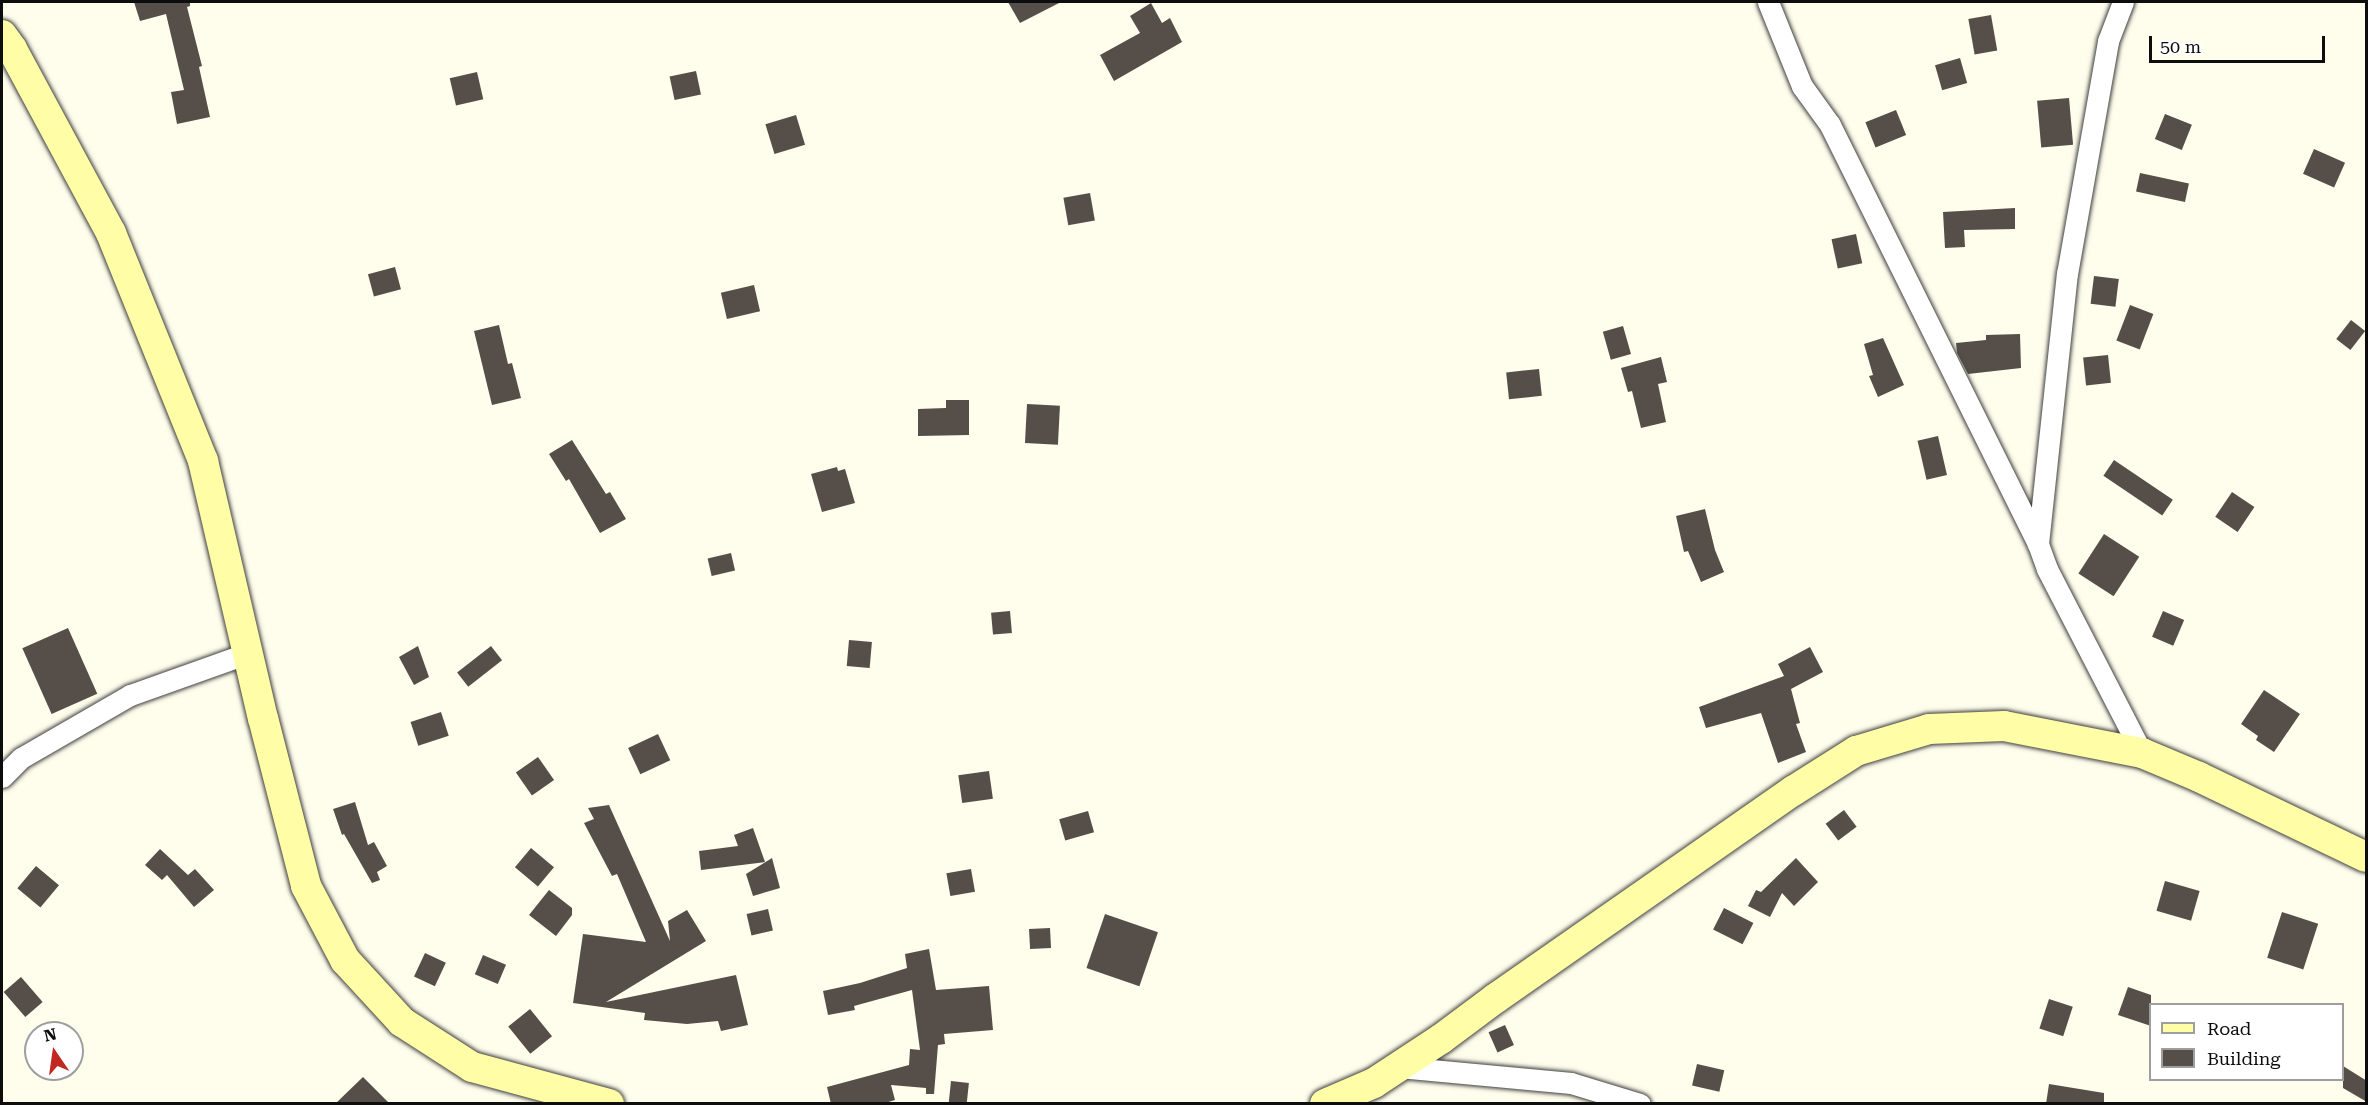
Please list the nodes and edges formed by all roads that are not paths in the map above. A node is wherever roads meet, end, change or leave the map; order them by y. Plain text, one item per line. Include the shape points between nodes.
1 (1768, 2) edge
2 (2123, 2) edge
3 (2, 35) edge
4 (2038, 544) junction
5 (248, 653) junction
6 (2142, 753) junction
7 (2, 777) edge
8 (2367, 856) edge
9 (1399, 1066) junction
10 (609, 1104) edge
11 (1325, 1104) edge
12 (1640, 1104) edge

1 - 4 street via 1802,86 1830,125
2 - 4 street via 2108,41 2067,274
3 - 5 street via 111,233 199,450
4 - 6 street
5 - 7 street via 130,695 21,758
5 - 10 street via 306,886 345,960 402,1022 472,1067
6 - 8 street
6 - 9 street via 2004,726 1929,729 1857,751 1793,791
9 - 11 street via 1374,1083
9 - 12 street via 1571,1083

